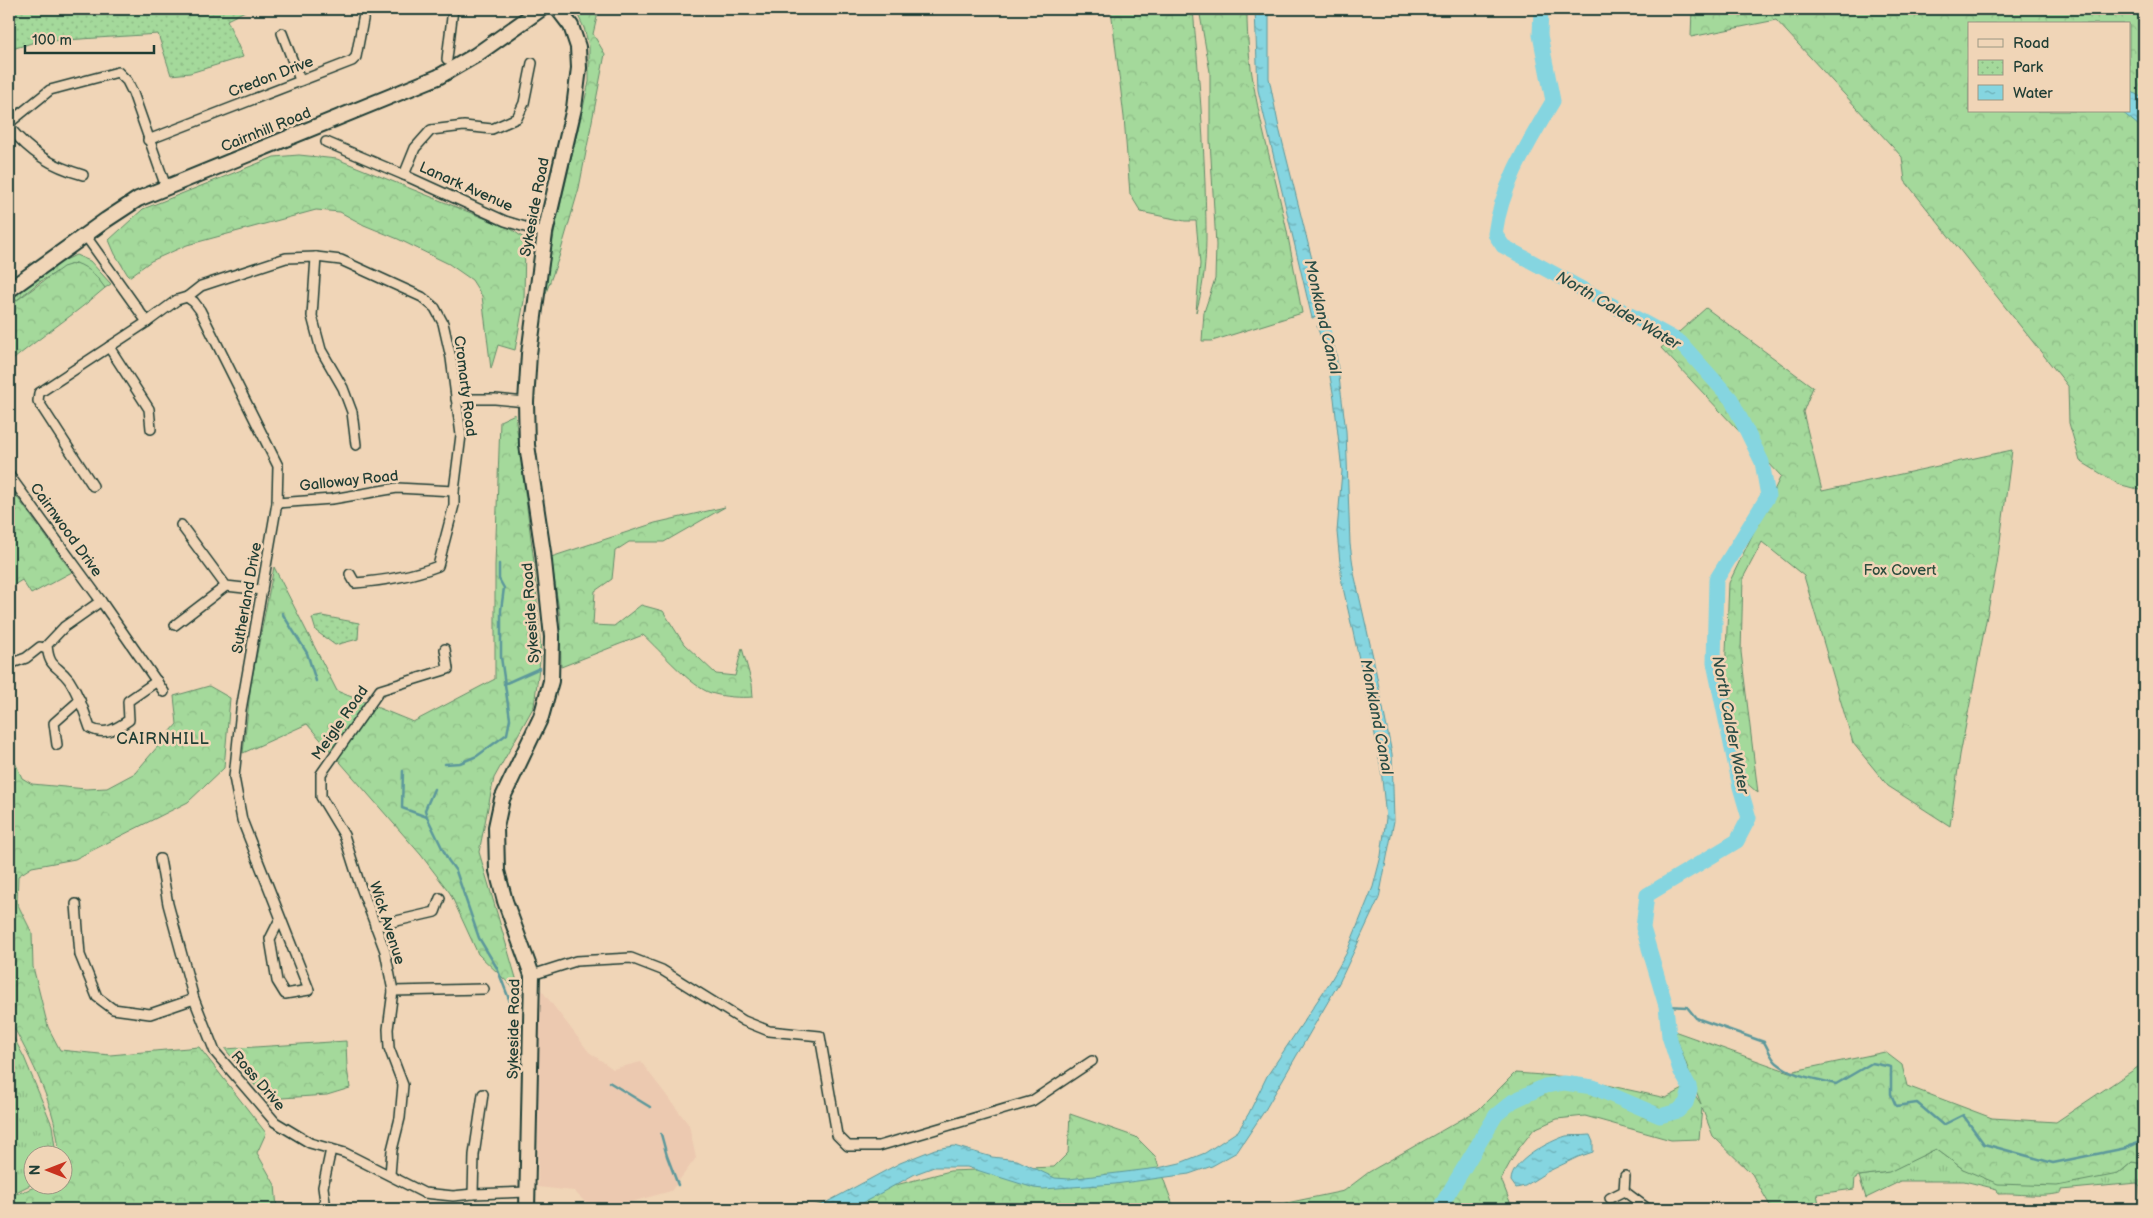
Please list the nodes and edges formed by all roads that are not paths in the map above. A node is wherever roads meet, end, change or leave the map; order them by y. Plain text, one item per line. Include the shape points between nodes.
1 (364, 9) edge
2 (453, 9) edge
3 (541, 9) edge
4 (558, 9) edge
5 (282, 33) dead end
6 (446, 59) dead end
7 (532, 63) dead end
8 (300, 80) junction
9 (9, 123) edge
10 (9, 128) edge
11 (148, 140) junction
12 (326, 142) dead end
13 (83, 175) dead end
14 (404, 175) junction
15 (166, 187) junction
16 (545, 233) junction
17 (85, 235) junction
18 (316, 257) junction
19 (9, 290) edge
20 (187, 297) junction
21 (147, 322) junction
22 (109, 347) junction
23 (456, 399) junction
24 (526, 402) junction
25 (151, 429) dead end
26 (356, 444) dead end
27 (9, 475) edge
28 (93, 486) dead end
29 (454, 491) junction
30 (277, 503) junction
31 (181, 525) dead end
32 (350, 574) dead end
33 (226, 586) junction
34 (262, 590) junction
35 (101, 602) junction
36 (175, 625) dead end
37 (47, 649) junction
38 (445, 649) dead end
39 (12, 663) dead end
40 (157, 681) junction
41 (164, 692) dead end
42 (80, 700) junction
43 (57, 745) dead end
44 (321, 774) joint
45 (160, 858) dead end
46 (440, 898) dead end
47 (76, 904) dead end
48 (280, 919) junction
49 (375, 926) junction
50 (532, 976) junction
51 (484, 989) dead end
52 (393, 991) junction
53 (194, 999) junction
54 (1092, 1061) dead end
55 (483, 1094) dead end
56 (331, 1149) junction
57 (390, 1175) junction
58 (1625, 1176) dead end
59 (1624, 1191) junction
60 (527, 1192) junction
61 (473, 1194) junction
62 (1610, 1198) dead end
63 (326, 1209) edge
64 (527, 1209) edge
65 (1648, 1209) edge

1 - 8 street, Credon Drive via 356,57
2 - 6 street
3 - 15 street, Cairnhill Road via 476,55 438,77
4 - 16 street, Sykeside Road via 571,26 578,47 579,68 574,108
5 - 8 street
7 - 14 street, Lanark Avenue via 524,103 517,118 492,129 464,126 431,130 415,148
8 - 11 street, Credon Drive
9 - 11 street via 50,90 118,72 133,93
10 - 13 street via 25,146 59,168
11 - 15 street
12 - 14 street, Lanark Avenue
14 - 16 street, Lanark Avenue via 505,221
15 - 17 street, Cairnhill Road via 138,199
16 - 24 street, Sykeside Road
17 - 19 street, Cairnhill Road
17 - 21 street
18 - 20 street, Cromarty Road via 286,258 201,286
18 - 23 street, Cromarty Road via 341,260 422,297 435,308 443,324 451,358
18 - 26 street via 312,316 321,350 343,388 352,412
20 - 21 street, Cromarty Road via 176,300
20 - 30 street, Sutherland Drive via 200,310 278,466
21 - 22 street, Cromarty Road
22 - 25 street via 149,409
22 - 28 street, Cromarty Road via 39,393 38,401
23 - 24 street
23 - 29 street, Cromarty Road via 461,435
24 - 50 street, Sykeside Road via 527,444 552,638 551,681 541,717 502,799 496,827 496,856 505,901
27 - 35 street, Cairnwood Drive
29 - 30 street, Galloway Road via 397,488 332,499
29 - 32 street, Cromarty Road via 454,505 438,566 421,573 366,582 355,583
30 - 34 street, Sutherland Drive
31 - 33 street
33 - 34 street
33 - 36 street
34 - 48 street, Sutherland Drive via 241,710 234,777 242,820
35 - 37 street via 49,641
35 - 40 street, Cairnwood Drive
37 - 39 street via 40,647 26,658
37 - 42 street via 51,663 68,679
38 - 44 street, Meigle Road via 448,669 380,690
40 - 41 street, Cairnwood Drive
40 - 42 street via 128,701 129,720 115,730 90,728
42 - 43 street via 54,723
44 - 49 street, Wick Avenue via 321,797 344,835
45 - 53 street, Ross Drive via 168,904
46 - 49 street via 435,912
47 - 53 street via 80,956 97,997 113,1009 150,1014
48 - 48 street, Sutherland Drive via 270,939 276,982 285,994 308,990
49 - 52 street, Wick Avenue
50 - 54 street via 576,961 632,958 662,970 744,1021 770,1031 820,1036 837,1135 848,1146 879,1146 1032,1100
50 - 60 street, Sykeside Road
51 - 52 street
52 - 57 street, Wick Avenue via 389,1048 403,1084
53 - 56 street, Ross Drive via 215,1052 275,1122 310,1143
55 - 61 street via 474,1155
56 - 57 street, Ross Drive
56 - 63 street via 323,1187
57 - 61 street, Ross Drive via 424,1192 453,1196
58 - 59 street
59 - 62 street
59 - 65 street
60 - 61 street, Ross Drive
60 - 64 street, Sykeside Road

